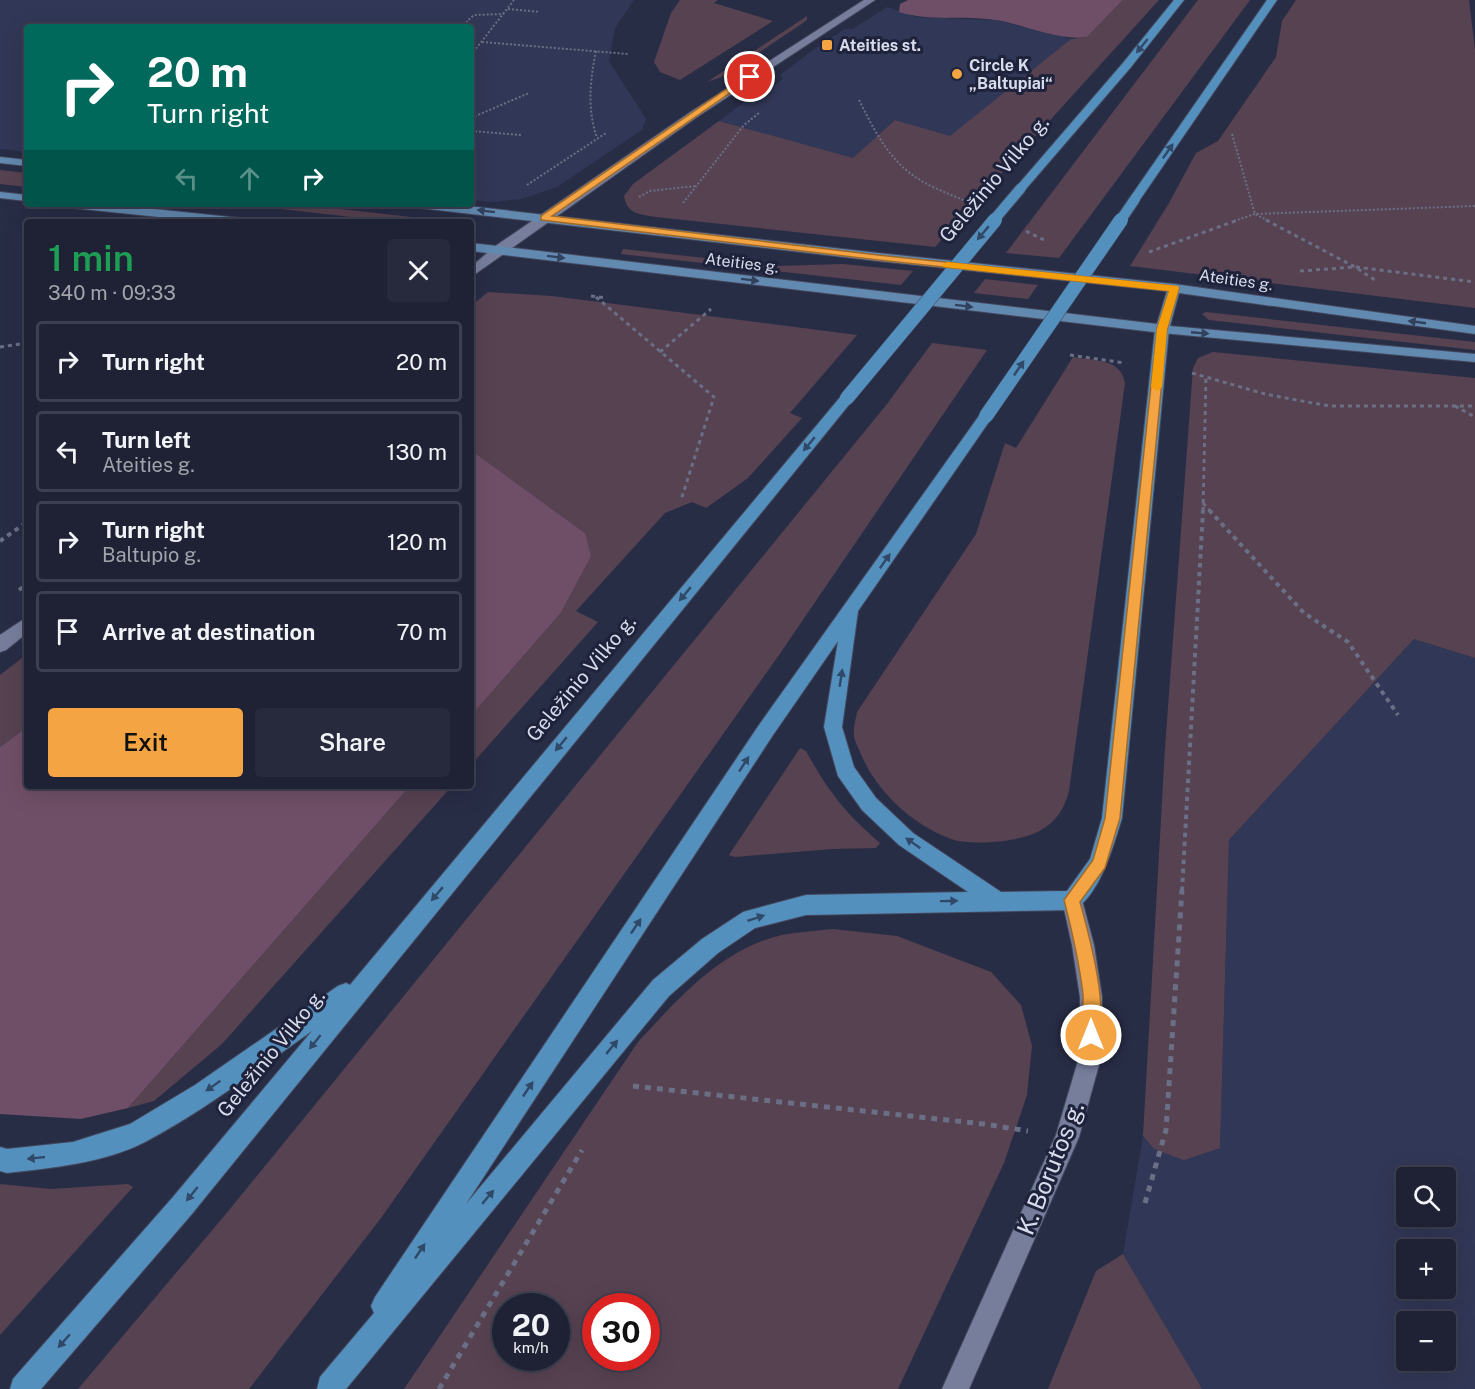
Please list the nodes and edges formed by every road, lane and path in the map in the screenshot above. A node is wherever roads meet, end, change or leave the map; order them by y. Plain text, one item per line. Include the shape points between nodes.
1 (514, 0) edge
2 (870, 0) edge
3 (1179, 0) edge
4 (1272, 0) edge
5 (507, 9) junction
6 (540, 12) dead end
7 (503, 14) junction
8 (468, 24) edge
9 (556, 40) dead end
10 (482, 42) junction
11 (551, 47) junction
12 (474, 51) edge
13 (596, 51) junction
14 (628, 54) dead end
15 (529, 93) dead end
16 (860, 100) dead end
17 (760, 112) dead end
18 (474, 117) edge
19 (474, 131) edge
20 (1232, 134) dead end
21 (521, 135) dead end
22 (597, 138) dead end
23 (0, 160) edge
24 (24, 163) edge
25 (696, 186) junction
26 (0, 195) edge
27 (24, 198) edge
28 (630, 201) dead end
29 (973, 204) dead end
30 (681, 206) dead end
31 (1475, 206) edge
32 (101, 207) edge
33 (447, 207) edge
34 (1255, 214) junction
35 (544, 218) junction
36 (212, 219) edge
37 (1021, 228) dead end
38 (1050, 243) dead end
39 (474, 247) edge
40 (498, 250) junction
41 (1148, 252) dead end
42 (1355, 267) junction
43 (474, 270) edge
44 (1295, 272) dead end
45 (1475, 282) edge
46 (1383, 285) dead end
47 (1174, 288) junction
48 (596, 297) dead end
49 (711, 308) dead end
50 (1162, 329) junction
51 (1475, 330) edge
52 (24, 343) edge
53 (0, 347) edge
54 (660, 352) junction
55 (1475, 358) edge
56 (1206, 376) dead end
57 (1247, 388) dead end
58 (1455, 405) junction
59 (1475, 406) edge
60 (1475, 417) edge
61 (681, 500) dead end
62 (1203, 503) junction
63 (24, 524) edge
64 (0, 541) edge
65 (851, 609) junction
66 (24, 626) edge
67 (0, 645) edge
68 (1398, 715) dead end
69 (996, 900) junction
70 (1072, 900) junction
71 (365, 981) junction
72 (621, 1084) dead end
73 (1067, 1137) junction
74 (585, 1145) dead end
75 (0, 1159) edge
76 (1145, 1203) dead end
77 (329, 1388) edge
78 (23, 1389) edge
79 (439, 1389) edge
80 (955, 1389) edge

1 - 5 path
2 - 35 street via 721,96
3 -> 71 highway, Geležinio Vilko g., bridge
65 -> 4 highway, bridge
5 - 6 path
5 - 7 path
7 - 8 path via 474,15
7 - 10 path
9 - 11 path
10 - 11 path
10 - 12 path
11 - 13 path
13 - 14 path
13 - 22 path via 590,77 592,126
15 - 18 path
16 - 29 path via 872,127 895,160 915,177
17 - 25 path via 744,125
19 - 21 path
20 - 34 path
23 - 24 main road
25 - 28 path via 650,191
25 - 30 path
26 - 27 main road
31 - 34 path
32 - 36 main road
35 -> 33 main road, Ateities g.
34 - 41 path
34 - 42 path
35 - 40 street
35 - 47 main road, Ateities g.
37 - 38 path
39 - 40 main road, Ateities g.
40 - 43 street
40 -> 50 main road, Ateities g.
42 - 44 path
42 - 45 path
42 - 46 path
47 - 50 main road
51 -> 47 main road, Ateities g.
48 - 54 path
49 - 54 path
50 -> 55 main road, Ateities g.
50 - 70 highway via 1112,818 1099,863
52 - 53 path
54 - 61 path via 714,397
56 - 62 path
57 - 58 path via 1329,406
58 - 59 path
58 - 60 path
62 - 68 path via 1304,613 1348,642
62 - 76 path via 1166,1130
63 - 64 path
69 -> 65 highway via 906,839 869,804 845,770 833,727
77 -> 65 highway via 766,730
66 - 67 street
69 - 70 highway
77 -> 69 highway via 661,988 710,946 750,920 806,905
70 - 73 street, K. Borutos g. via 1091,997 1091,1054
71 -> 75 highway via 203,1093 136,1134 74,1154
71 -> 78 highway, Geležinio Vilko g. via 182,1206
72 - 73 path via 984,1124
73 - 80 street, K. Borutos g.
74 - 79 path

